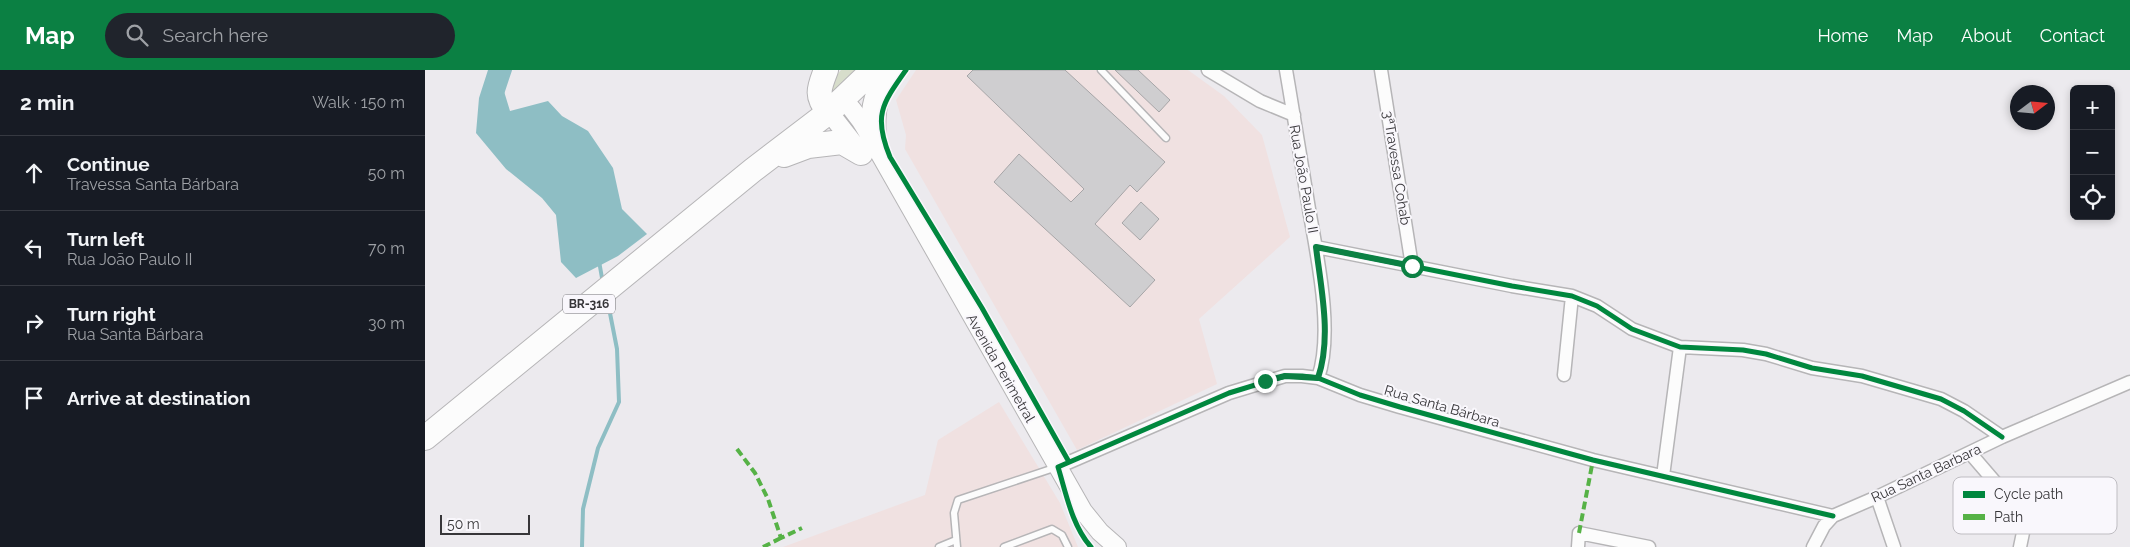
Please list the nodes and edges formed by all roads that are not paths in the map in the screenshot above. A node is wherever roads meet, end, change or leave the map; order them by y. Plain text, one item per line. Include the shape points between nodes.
1 (826, 70) edge
2 (873, 70) edge
3 (889, 70) edge
4 (1101, 70) edge
5 (1208, 70) edge
6 (1285, 70) edge
7 (1381, 70) edge
8 (836, 105) junction
9 (1294, 115) junction
10 (1166, 138) dead end
11 (868, 149) junction
12 (753, 170) junction
13 (1316, 247) junction
14 (1412, 266) junction
15 (1571, 296) junction
16 (1680, 347) junction
17 (1564, 375) dead end
18 (1318, 378) junction
19 (2130, 382) edge
20 (2002, 437) junction
21 (425, 438) edge
22 (1970, 453) junction
23 (1058, 467) junction
24 (1663, 476) junction
25 (1991, 477) edge
26 (1877, 497) junction
27 (1833, 516) junction
28 (2023, 534) edge
29 (956, 544) edge
30 (939, 547) edge
31 (1004, 547) edge
32 (1068, 547) edge
33 (1117, 547) edge
34 (1578, 547) edge
35 (1649, 547) edge
36 (1813, 547) edge
37 (1894, 547) edge
38 (2020, 547) edge

1 - 8 highway via 819,86 819,98
2 - 8 highway, BR-316
3 - 11 highway via 875,97
4 - 10 lane
5 - 9 street via 1260,101
6 - 9 street, Rua João Paulo II
7 - 14 street, 3ªTravessa Cohab
8 - 11 main road
8 - 12 highway, BR-316
9 - 13 street, Rua João Paulo II
11 - 12 highway via 842,142 808,146
11 - 23 main road, Avenida Perimetral via 881,173 895,182
12 - 21 highway, BR-316
13 - 14 street
13 - 18 street, Rua João Paulo II via 1324,322 1323,364
14 - 15 street
15 - 16 street via 1597,306 1633,329
15 - 17 street
16 - 20 street via 1743,350 1812,368 1862,376 1941,400 1964,411
16 - 24 street
18 - 23 street, Rua Santa Bárbara via 1285,376 1229,393
18 - 24 street, Rua Santa Bárbara via 1400,407
19 - 20 street, Rua Santa Barbara
20 - 22 street, Rua Santa Barbara
22 - 25 street
22 - 26 street, Rua Santa Barbara
23 - 29 lane via 958,500 953,513
23 - 33 main road, Avenida Perimetral via 1083,511 1099,532
24 - 27 street, Rua Santa Bárbara
26 - 27 street, Rua Santa Barbara
26 - 37 street
27 - 36 street
28 - 38 street
29 - 30 lane
31 - 32 lane via 1052,529 1062,535
34 - 35 street via 1579,533

